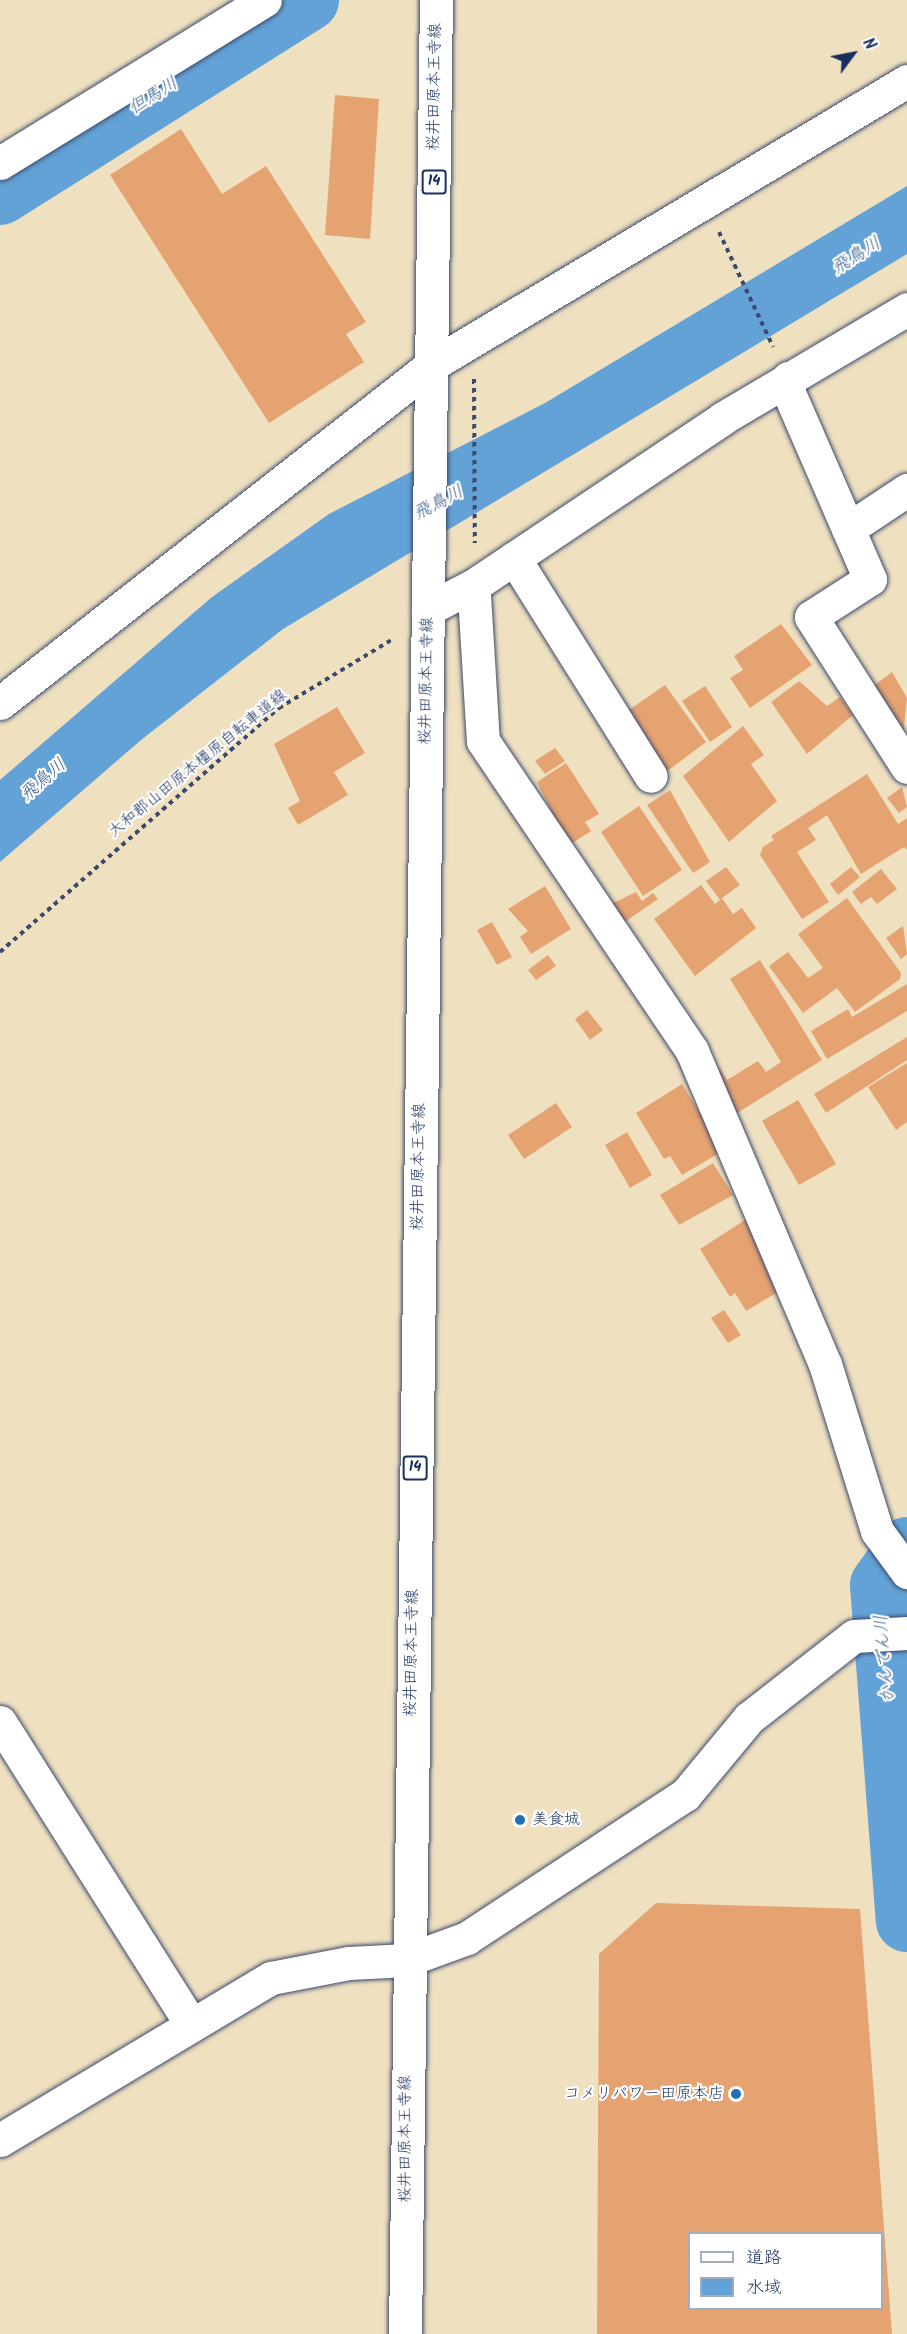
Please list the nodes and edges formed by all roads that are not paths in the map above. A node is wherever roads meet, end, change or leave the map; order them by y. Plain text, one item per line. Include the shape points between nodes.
1 (265, 0) edge
2 (436, 0) edge
3 (907, 81) edge
4 (0, 163) edge
5 (907, 309) edge
6 (433, 364) junction
7 (788, 378) junction
8 (907, 490) edge
9 (848, 529) junction
10 (514, 558) junction
11 (474, 595) dead end
12 (428, 610) junction
13 (0, 703) edge
14 (907, 767) edge
15 (651, 776) dead end
16 (907, 1572) edge
17 (907, 1633) edge
18 (0, 1722) edge
19 (407, 1960) junction
20 (190, 2023) junction
21 (0, 2140) edge
22 (405, 2334) edge

1 - 4 street
2 - 6 street, 桜井田原本王寺線 / 14
3 - 6 street
5 - 7 street
6 - 12 street, 桜井田原本王寺線 / 14
6 - 13 street
7 - 9 street via 789,393
7 - 10 street
8 - 9 street
9 - 14 street via 870,579 811,617
10 - 12 street
10 - 15 street
11 - 16 street via 483,741 692,1051 825,1364 877,1531
12 - 19 street, 桜井田原本王寺線 / 14
17 - 19 street via 854,1636 749,1718 685,1795 466,1938
18 - 20 street
19 - 20 street via 349,1963 271,1978
19 - 22 street, 桜井田原本王寺線 / 14
20 - 21 street

